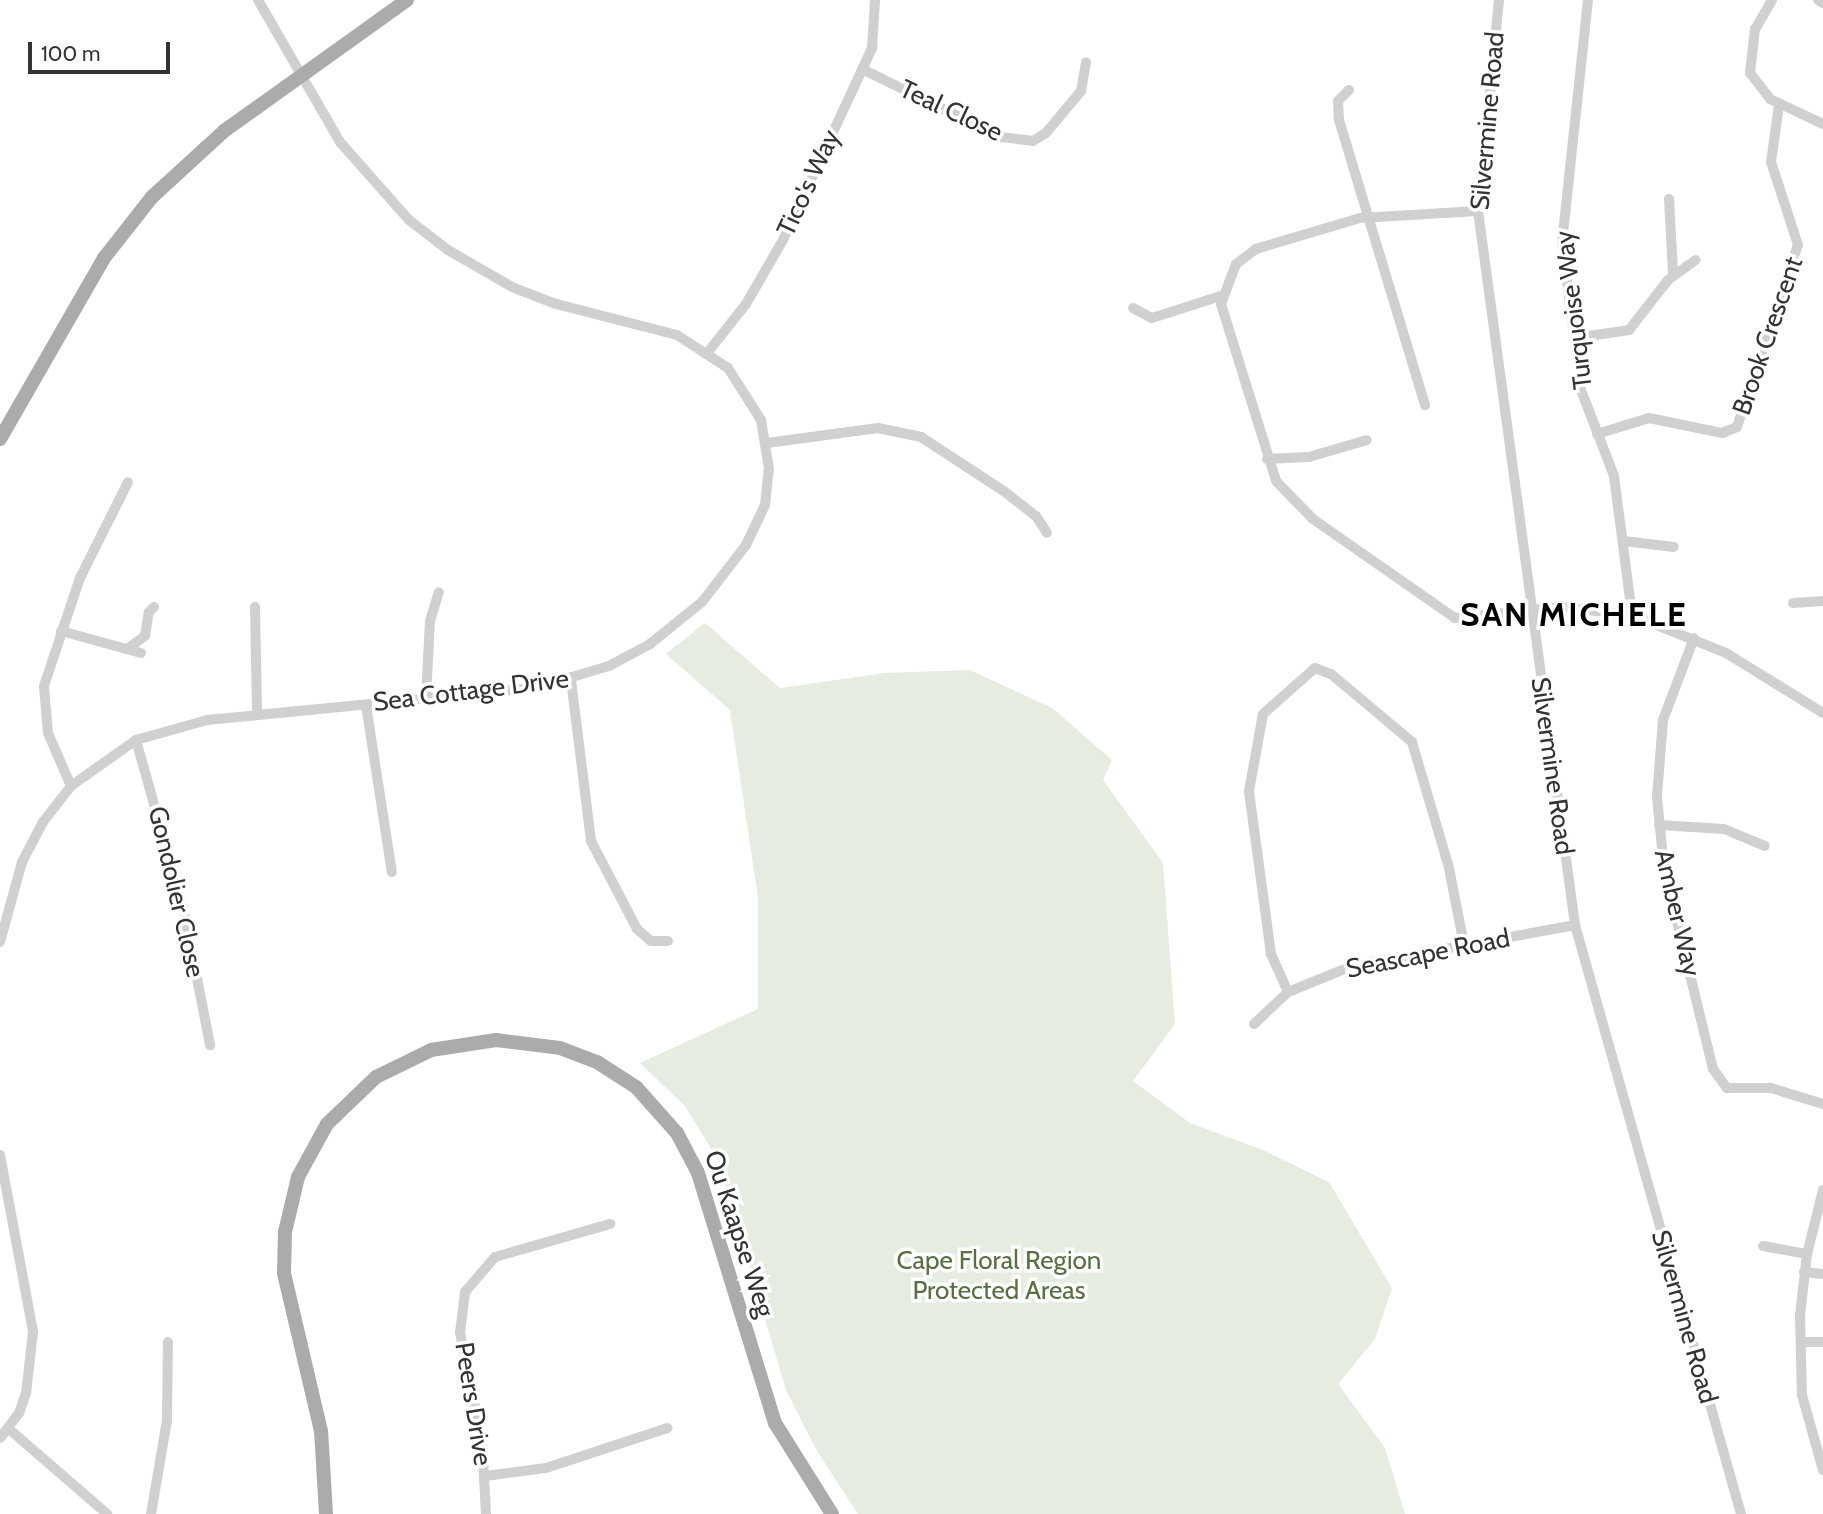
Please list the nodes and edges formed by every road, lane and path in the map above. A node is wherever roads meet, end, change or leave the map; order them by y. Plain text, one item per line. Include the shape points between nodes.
1 (258, 0) edge
2 (407, 0) edge
3 (875, 0) edge
4 (1499, 0) edge
5 (1588, 0) edge
6 (1772, 0) edge
7 (1818, 0) edge
8 (1823, 3) edge
9 (1086, 65) dead end
10 (862, 69) junction
11 (301, 77) junction
12 (1349, 90) dead end
13 (1779, 105) junction
14 (1823, 124) edge
15 (1669, 199) dead end
16 (1478, 211) junction
17 (1370, 216) junction
18 (1696, 260) dead end
19 (1673, 274) junction
20 (1221, 296) junction
21 (1133, 308) dead end
22 (1574, 338) junction
23 (708, 352) junction
24 (1425, 405) dead end
25 (1597, 434) junction
26 (0, 439) edge
27 (1367, 440) dead end
28 (767, 443) junction
29 (1267, 459) junction
30 (128, 482) dead end
31 (1047, 533) dead end
32 (1624, 541) junction
33 (1674, 547) dead end
34 (439, 592) dead end
35 (1823, 601) edge
36 (1793, 603) dead end
37 (154, 607) dead end
38 (255, 607) dead end
39 (1531, 610) junction
40 (1632, 615) junction
41 (61, 631) junction
42 (1694, 638) junction
43 (127, 649) junction
44 (141, 653) dead end
45 (571, 680) junction
46 (426, 699) junction
47 (366, 705) junction
48 (1823, 713) edge
49 (257, 714) junction
50 (136, 740) junction
51 (71, 786) junction
52 (1659, 825) junction
53 (1765, 846) dead end
54 (392, 872) dead end
55 (1575, 925) junction
56 (668, 941) dead end
57 (0, 942) edge
58 (1464, 944) junction
59 (1288, 992) junction
60 (1254, 1024) dead end
61 (210, 1045) dead end
62 (1823, 1104) edge
63 (0, 1155) edge
64 (1823, 1190) edge
65 (610, 1224) dead end
66 (1763, 1247) dead end
67 (1807, 1254) junction
68 (1804, 1272) junction
69 (1823, 1274) edge
70 (168, 1342) dead end
71 (1802, 1342) junction
72 (1823, 1342) edge
73 (668, 1428) dead end
74 (9, 1429) junction
75 (0, 1438) edge
76 (1822, 1466) edge
77 (485, 1476) junction
78 (107, 1514) edge
79 (150, 1514) edge
80 (326, 1514) edge
81 (486, 1514) edge
82 (832, 1514) edge
83 (1741, 1514) edge

1 - 11 street, Sea Cottage Drive
2 - 11 main road
3 - 10 street, Tico's Way via 874,40
4 - 16 street, Silvermine Road
5 - 22 street, Turquoise Way via 1562,242
6 - 13 street via 1755,29 1748,62 1755,84
7 - 8 street
9 - 10 street, Teal Close via 1080,91 1046,133 1033,141 1001,137
10 - 23 street, Tico's Way via 768,269
11 - 23 street, Sea Cottage Drive via 358,166 410,220 448,250 514,288 556,304 677,335
11 - 26 main road via 197,153 130,223 72,311
12 - 17 street via 1341,96 1338,111
13 - 14 street
13 - 25 street, Brook Crescent via 1771,162 1798,245 1737,427 1722,433 1649,418
15 - 19 street
16 - 17 street
16 - 39 street, Silvermine Road
17 - 20 street via 1256,249 1236,264
17 - 24 street
18 - 19 street
19 - 22 street via 1629,330
20 - 21 street via 1152,318
20 - 29 street
22 - 25 street, Turquoise Way via 1581,390
23 - 28 street, Sea Cottage Drive via 740,382 761,420
25 - 32 street, Turquoise Way via 1614,476
27 - 29 street via 1309,457
28 - 31 street via 878,428 921,437 1005,492 1036,516
28 - 45 street, Sea Cottage Drive via 769,469 761,514 746,545 710,592 650,644
29 - 39 street via 1293,503 1446,613 1462,619
30 - 41 street via 97,538
32 - 33 street
32 - 40 street, Turquoise Way
34 - 46 street via 430,621
35 - 36 street
37 - 43 street via 145,635
38 - 49 street
39 - 40 street via 1585,608
39 - 55 street, Silvermine Road
40 - 42 street
41 - 43 street
41 - 51 street via 44,686 44,717
42 - 48 street via 1764,674
42 - 52 street, Amber Way via 1663,720
43 - 44 street
45 - 46 street, Sea Cottage Drive
45 - 56 street via 591,841 637,929 651,941
46 - 47 street, Sea Cottage Drive
47 - 49 street, Sea Cottage Drive
47 - 54 street
49 - 50 street, Sea Cottage Drive via 177,725
50 - 51 street, Sea Cottage Drive
50 - 61 street, Gondolier Close via 183,906
51 - 57 street, Sea Cottage Drive via 43,822 22,862
52 - 53 street via 1724,829
52 - 62 street, Amber Way via 1664,867 1717,1078 1727,1088 1770,1087
55 - 58 street, Seascape Road
55 - 83 street, Silvermine Road
58 - 59 street, Seascape Road via 1352,966
58 - 59 street via 1449,868 1412,741 1331,674 1315,668 1263,714 1249,791 1271,954
59 - 60 street, Seascape Road
63 - 74 street via 33,1332 26,1393
64 - 67 street
65 - 77 street, Peers Drive via 495,1257 465,1292 460,1333 476,1403
66 - 67 street
67 - 68 street
68 - 69 street
68 - 71 street
70 - 79 street via 169,1401
71 - 72 street
71 - 76 street via 1802,1395
73 - 77 street via 546,1468
74 - 75 street
74 - 78 street
77 - 81 street, Peers Drive
80 - 82 main road, Ou Kaapse Weg via 321,1431 284,1273 285,1232 298,1177 327,1124 376,1077 431,1050 496,1040 560,1048 597,1062 636,1087 677,1133 705,1193 775,1423

